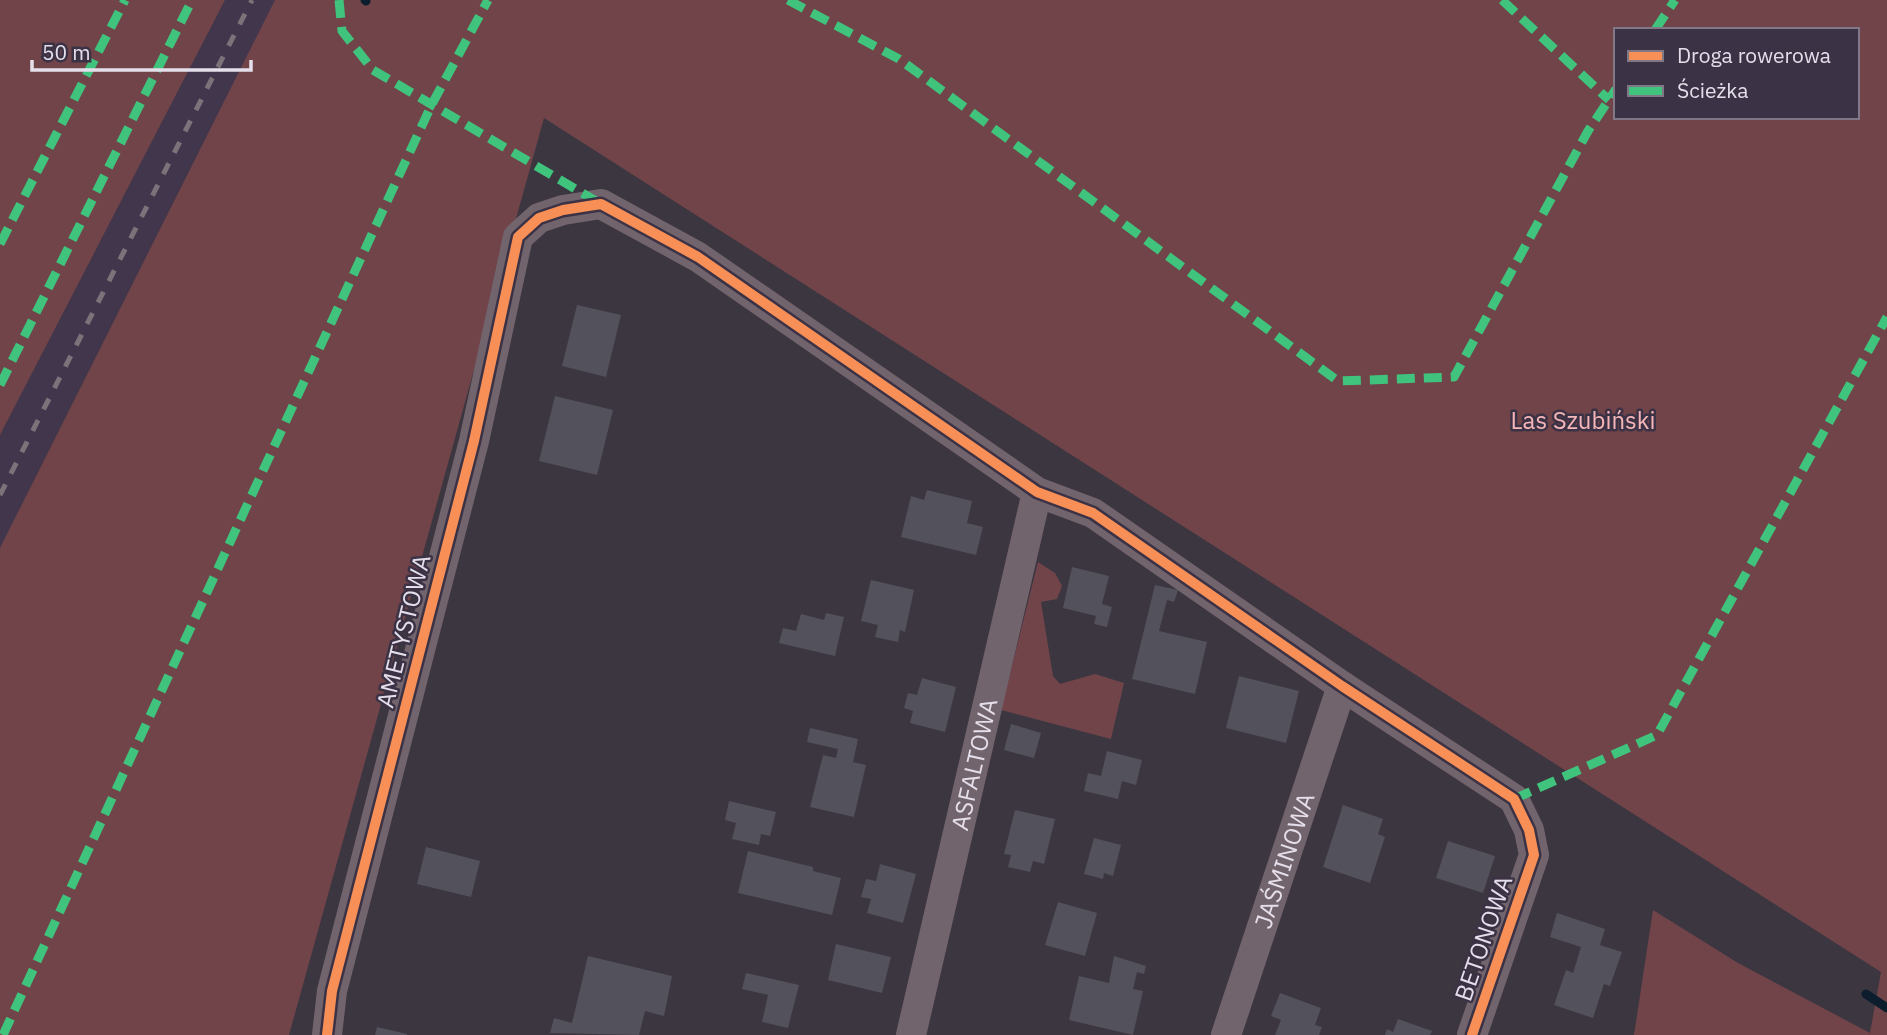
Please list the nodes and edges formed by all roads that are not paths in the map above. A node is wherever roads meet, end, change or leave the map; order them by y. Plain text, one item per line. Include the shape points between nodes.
1 (1037, 492) junction
2 (1342, 686) junction
3 (327, 1035) edge
4 (911, 1035) edge
5 (1226, 1035) edge
6 (1472, 1035) edge

1 - 2 street via 1093,513
1 - 3 street, AMETYSTOWA via 698,257 601,204 539,218 518,237 474,441 336,978
1 - 4 street, ASFALTOWA
2 - 5 street, JAŚMINOWA
2 - 6 street, BETONOWA via 1514,799 1529,830 1534,855

